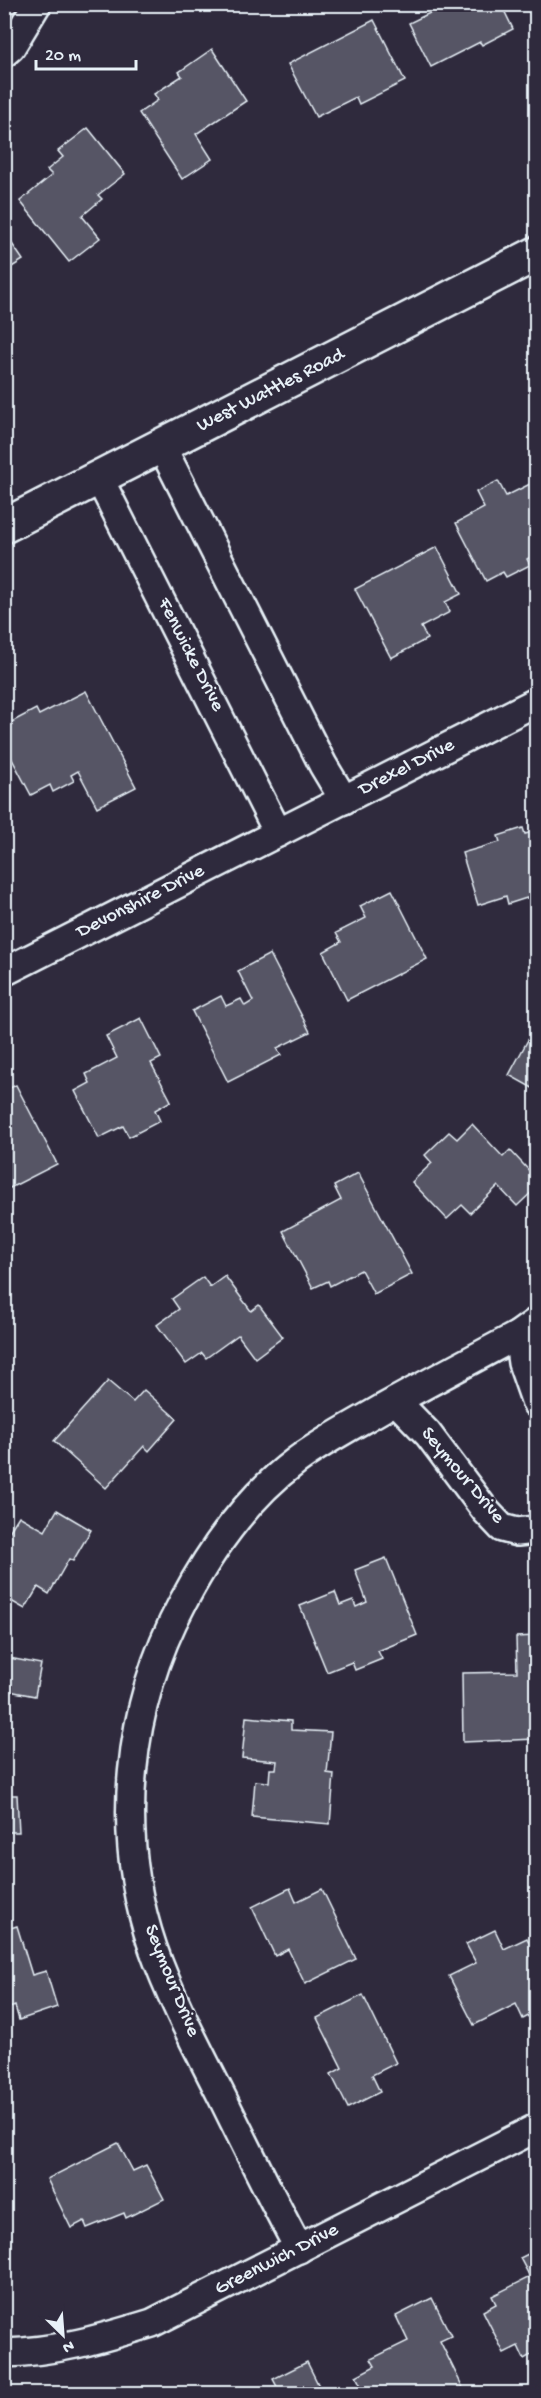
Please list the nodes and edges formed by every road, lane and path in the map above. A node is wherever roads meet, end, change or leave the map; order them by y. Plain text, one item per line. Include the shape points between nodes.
1 (37, 4) edge
2 (4, 53) edge
3 (537, 254) edge
4 (162, 447) junction
5 (99, 478) junction
6 (4, 526) edge
7 (537, 702) edge
8 (344, 800) junction
9 (278, 833) junction
10 (4, 972) edge
11 (527, 1328) edge
12 (396, 1401) junction
13 (537, 1403) edge
14 (537, 1530) edge
15 (537, 2128) edge
16 (300, 2249) junction
17 (4, 2353) edge

1 - 2 street
3 - 4 street, West Wattles Road
4 - 5 street, West Wattles Road
4 - 8 street
5 - 6 street, West Wattles Road
5 - 9 street, Fenwicke Drive
7 - 8 street, Drexel Drive
8 - 9 street, Drexel Drive
9 - 10 street, Devonshire Drive
11 - 12 street, Seymour Drive
11 - 13 street, Seymour Drive via 522,1363
12 - 14 street, Seymour Drive via 428,1434 502,1528 517,1532
12 - 16 street, Seymour Drive via 296,1462 229,1529 196,1577 169,1628 138,1726 132,1770 136,1879 153,1947 191,2037
15 - 16 street, Greenwich Drive
16 - 17 street, Greenwich Drive via 152,2323 92,2341

